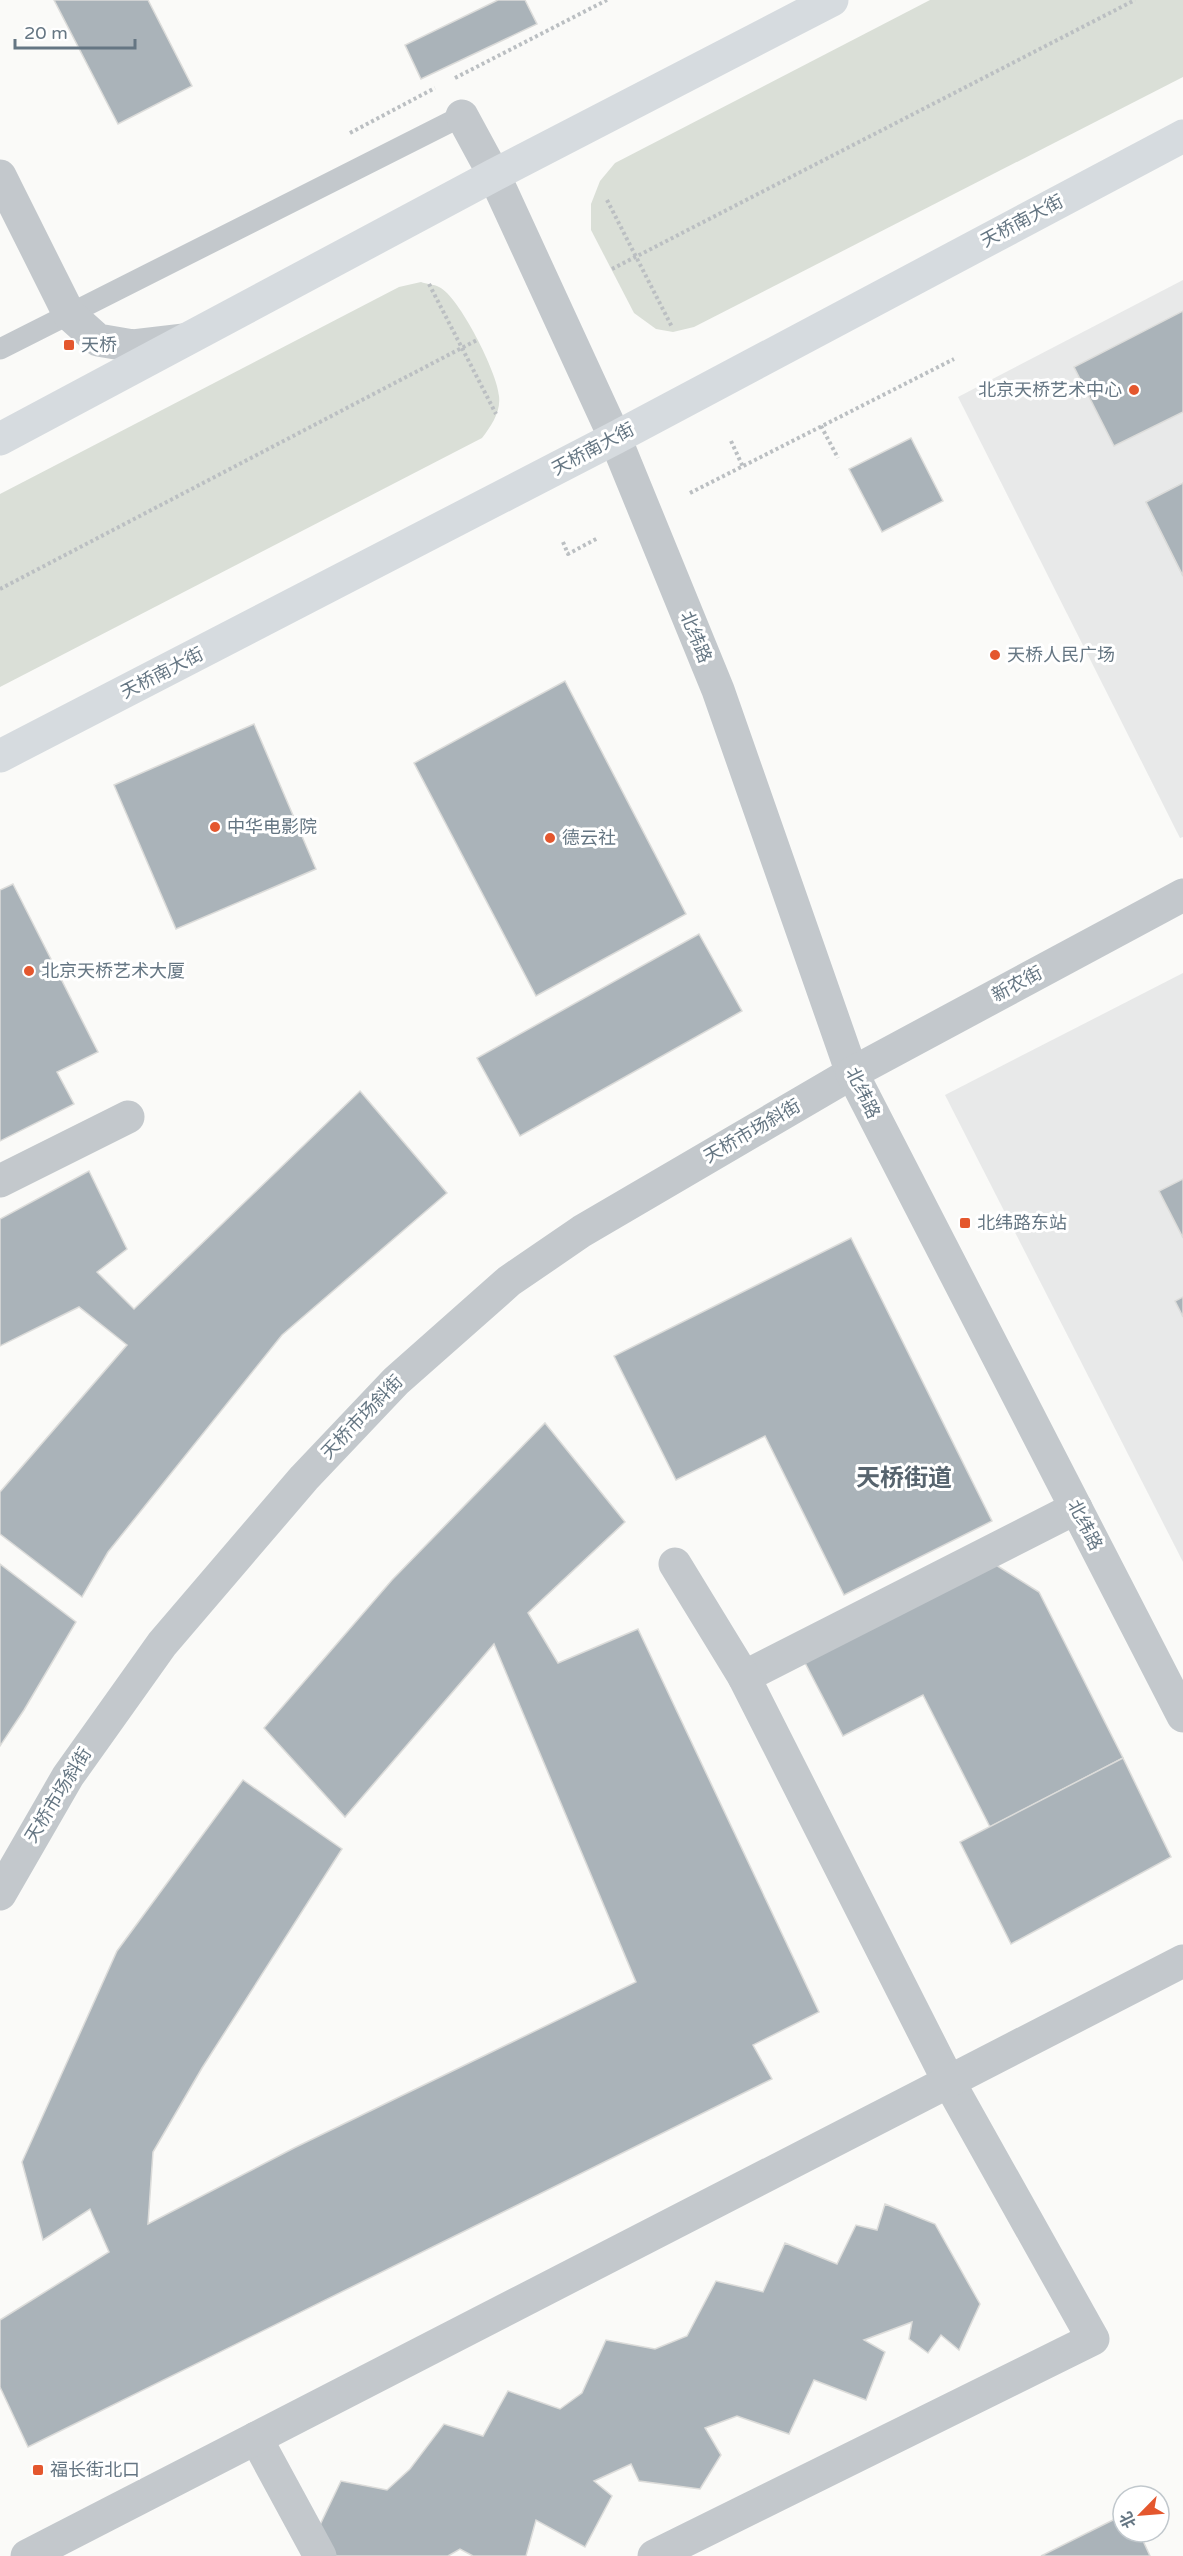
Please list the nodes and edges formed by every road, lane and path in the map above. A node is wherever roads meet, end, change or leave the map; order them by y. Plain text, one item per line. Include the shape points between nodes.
1 (607, 0) edge
2 (832, 0) edge
3 (1135, 0) edge
4 (453, 79) dead end
5 (443, 84) dead end
6 (462, 116) joint
7 (350, 133) dead end
8 (1183, 136) edge
9 (494, 175) junction
10 (0, 176) edge
11 (607, 200) dead end
12 (637, 256) junction
13 (612, 269) dead end
14 (429, 284) dead end
15 (69, 314) junction
16 (672, 327) dead end
17 (186, 340) junction
18 (477, 340) dead end
19 (462, 348) junction
20 (0, 349) edge
21 (954, 359) dead end
22 (496, 414) dead end
23 (821, 426) junction
24 (615, 438) junction
25 (0, 439) edge
26 (731, 441) dead end
27 (838, 458) dead end
28 (743, 467) junction
29 (690, 493) dead end
30 (598, 538) dead end
31 (563, 542) dead end
32 (0, 589) edge
33 (0, 756) edge
34 (1183, 896) edge
35 (852, 1073) junction
36 (128, 1117) dead end
37 (0, 1181) edge
38 (1076, 1508) junction
39 (675, 1564) dead end
40 (744, 1677) junction
41 (1183, 1716) edge
42 (0, 1894) edge
43 (1183, 1961) edge
44 (949, 2082) junction
45 (256, 2438) junction
46 (27, 2556) edge
47 (320, 2556) edge
48 (654, 2556) edge

1 - 4 path
2 - 9 main road
3 - 12 path
5 - 7 path
6 - 9 street, 北纬路
6 - 15 lane
8 - 24 main road, 天桥南大街
9 - 17 main road
9 - 24 street, 北纬路
10 - 15 street
11 - 12 path
12 - 13 path
12 - 16 path
14 - 19 path
15 - 17 street via 98,340 133,346
15 - 20 lane
17 - 25 main road
18 - 19 path
19 - 22 path
19 - 32 path
21 - 23 path
23 - 27 path
23 - 28 path
24 - 33 main road, 天桥南大街
24 - 35 street, 北纬路 via 718,690
26 - 28 path
28 - 29 path
30 - 31 path via 568,554
34 - 35 street, 新农街
35 - 38 street, 北纬路
35 - 42 street, 天桥市场斜街 via 582,1231 509,1281 396,1381 269,1516 162,1644 68,1776
36 - 37 street
38 - 40 street
38 - 41 street, 北纬路
39 - 40 street
40 - 44 street
43 - 44 street
44 - 45 street
44 - 48 street via 1093,2339
45 - 46 street
45 - 47 street

